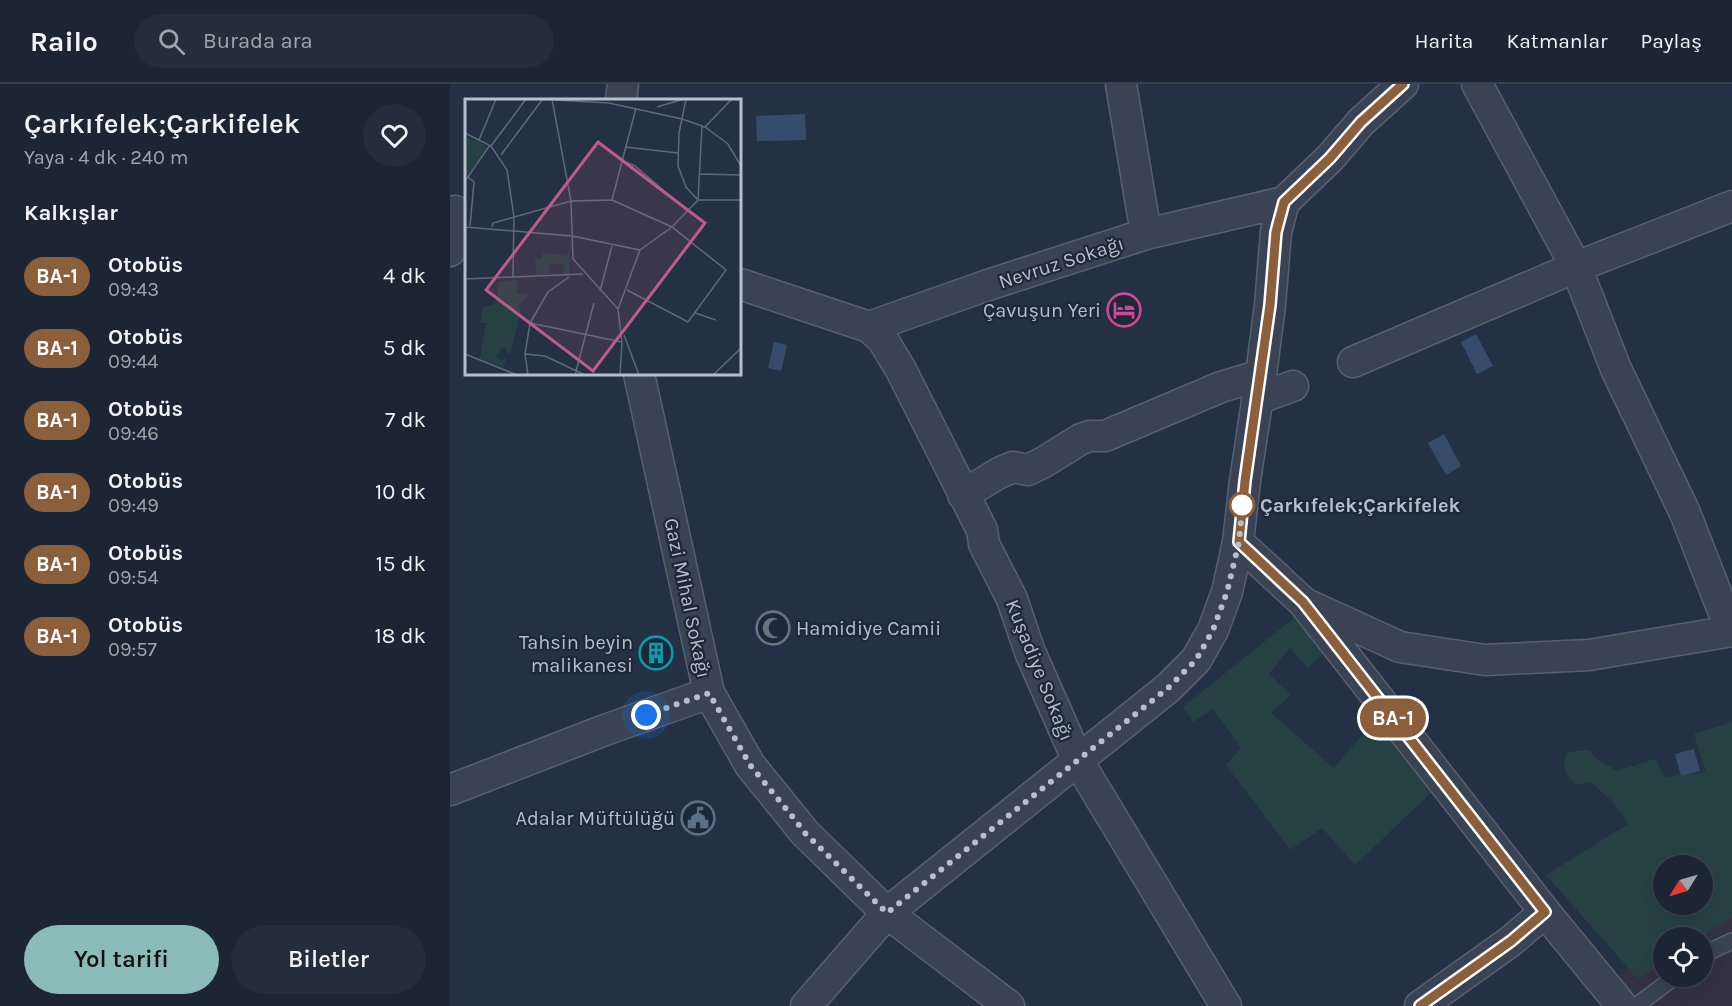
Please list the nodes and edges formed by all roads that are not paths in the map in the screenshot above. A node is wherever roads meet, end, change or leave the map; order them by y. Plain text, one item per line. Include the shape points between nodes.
1 (623, 84) edge
2 (1121, 84) edge
3 (1388, 84) edge
4 (1403, 84) edge
5 (1477, 84) edge
6 (621, 99) edge
7 (1361, 122) junction
8 (1284, 202) junction
9 (1732, 206) edge
10 (457, 211) edge
11 (1146, 234) junction
12 (450, 251) edge
13 (1576, 267) junction
14 (741, 284) edge
15 (869, 327) junction
16 (1353, 362) dead end
17 (639, 375) edge
18 (1293, 386) dead end
19 (1259, 387) junction
20 (963, 495) junction
21 (1239, 542) junction
22 (1303, 602) junction
23 (1732, 631) edge
24 (709, 693) junction
25 (1078, 761) junction
26 (451, 788) edge
27 (1545, 912) junction
28 (887, 913) junction
29 (1732, 941) edge
30 (1713, 950) edge
31 (1661, 987) edge
32 (806, 1006) edge
33 (1009, 1006) edge
34 (1226, 1006) edge
35 (1420, 1006) edge
36 (1622, 1006) edge
37 (1636, 1006) edge

1 - 6 street
2 - 11 street
3 - 7 street
4 - 7 street
5 - 13 street
7 - 8 street
8 - 11 street, Nevruz Sokağı
8 - 19 street via 1276,232
9 - 13 street
10 - 12 street
11 - 15 street, Nevruz Sokağı
13 - 16 street
13 - 23 street via 1616,369 1685,513
14 - 15 street
15 - 20 street, Kuşadiye Sokağı via 883,340 900,370
17 - 24 street, Gazi Mihal Sokağı
18 - 19 street
19 - 20 street via 1221,387 1105,436 1081,439 1028,470 1013,467 999,472
19 - 21 street
20 - 25 street, Kuşadiye Sokağı via 1012,599 1030,652
21 - 22 street
21 - 25 street via 1213,630 1196,660 1168,688
22 - 23 street via 1400,647 1485,660 1589,655
22 - 27 street
24 - 26 street, Gazi Mihal Sokağı
24 - 28 street via 750,765 805,833
25 - 28 street
25 - 34 street, Kuşadiye Sokağı
27 - 35 street
27 - 36 street
28 - 32 street
28 - 33 street
29 - 30 lane
31 - 37 lane

